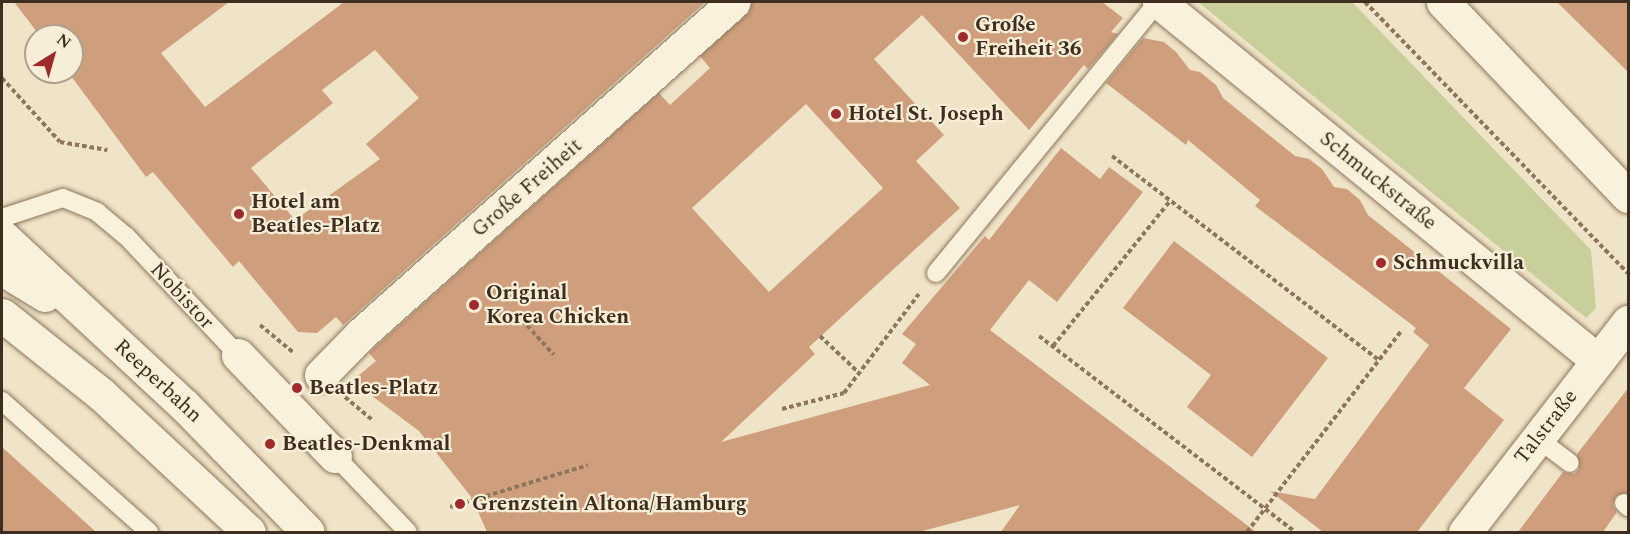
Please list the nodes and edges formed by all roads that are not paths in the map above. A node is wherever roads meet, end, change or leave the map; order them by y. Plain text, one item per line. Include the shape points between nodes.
1 (733, 2) edge
2 (1159, 2) edge
3 (1443, 2) edge
4 (1629, 196) edge
5 (2, 218) edge
6 (2, 236) edge
7 (2, 269) edge
8 (936, 273) dead end
9 (2, 315) edge
10 (1629, 322) edge
11 (101, 328) junction
12 (238, 355) joint
13 (1597, 360) junction
14 (321, 375) road end
15 (2, 401) edge
16 (1537, 438) junction
17 (335, 456) joint
18 (1570, 463) dead end
19 (148, 532) edge
20 (249, 532) edge
21 (308, 532) edge
22 (408, 532) edge
23 (1465, 532) edge

1 - 14 street, Große Freiheit via 361,334
2 - 8 lane
2 - 13 street, Schmuckstraße
3 - 4 street
5 - 12 lane, Nobistor via 63,198 97,212 126,236
6 - 11 street, Reeperbahn
7 - 11 street
9 - 20 street via 101,394
10 - 13 street, Talstraße
11 - 21 street, Reeperbahn via 184,405
12 - 17 street, Nobistor
13 - 16 street, Talstraße
15 - 19 lane
16 - 18 lane
16 - 23 street, Talstraße
17 - 22 lane

